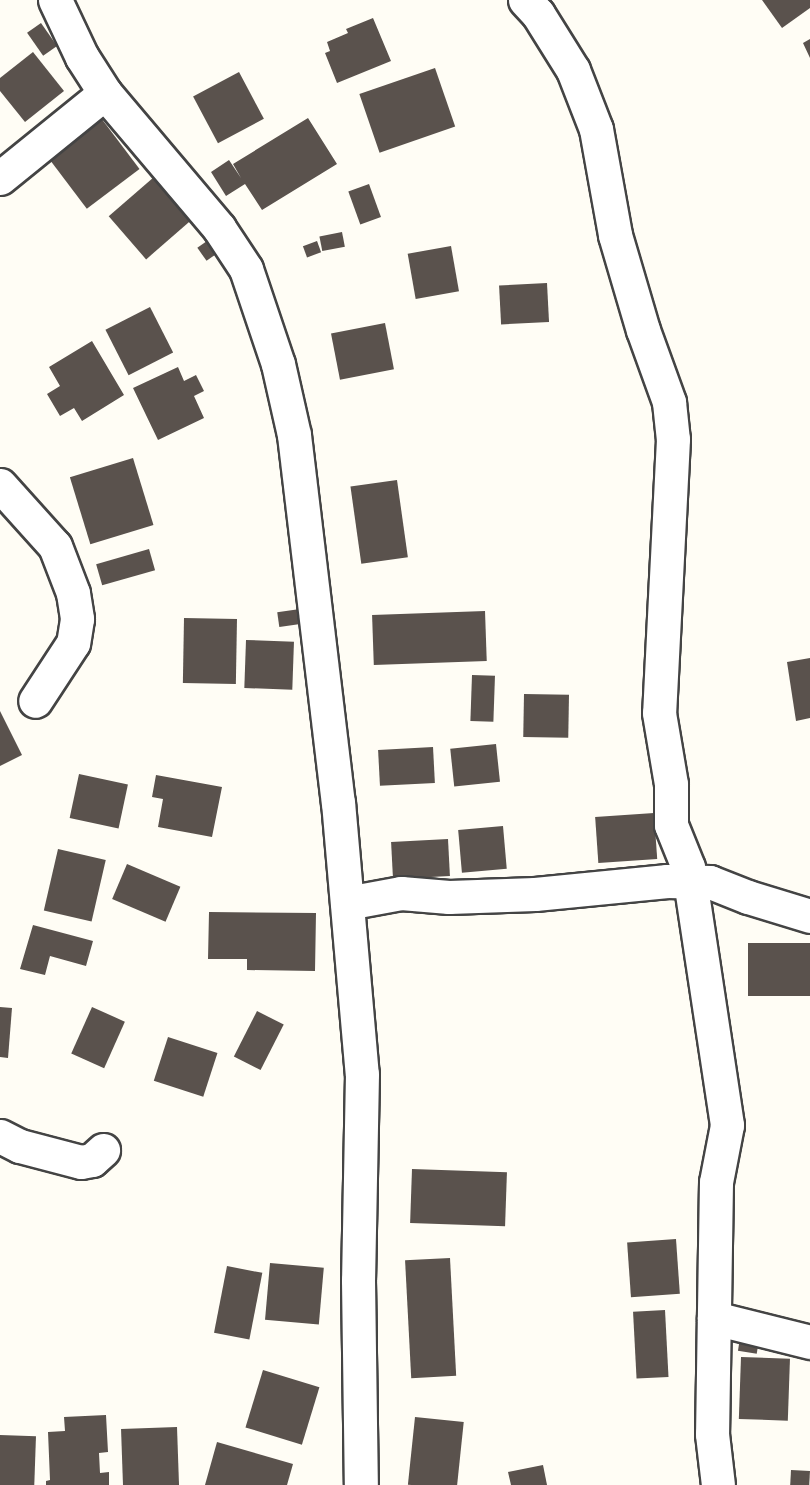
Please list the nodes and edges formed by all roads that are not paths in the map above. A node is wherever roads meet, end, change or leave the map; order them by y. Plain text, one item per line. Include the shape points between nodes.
1 (55, 0) edge
2 (525, 0) edge
3 (105, 93) junction
4 (0, 178) edge
5 (0, 485) edge
6 (35, 701) dead end
7 (688, 881) junction
8 (347, 903) junction
9 (810, 915) edge
10 (0, 1136) edge
11 (103, 1150) dead end
12 (714, 1318) junction
13 (810, 1342) edge
14 (361, 1485) edge
15 (718, 1485) edge

1 - 3 street via 82,57
2 - 7 street via 573,70 596,129 615,235 669,402 673,439 659,713 670,784 671,825 688,867
3 - 4 street
3 - 8 street via 219,228 241,261 278,364 294,435
5 - 6 street via 55,546 74,592 77,619 73,643
7 - 8 street via 449,897 401,893
7 - 9 street via 711,882
7 - 12 street via 727,1125 716,1182
8 - 14 street via 362,1074 358,1280
10 - 11 street via 20,1146 81,1162 93,1160
12 - 13 street
12 - 15 street via 712,1434

